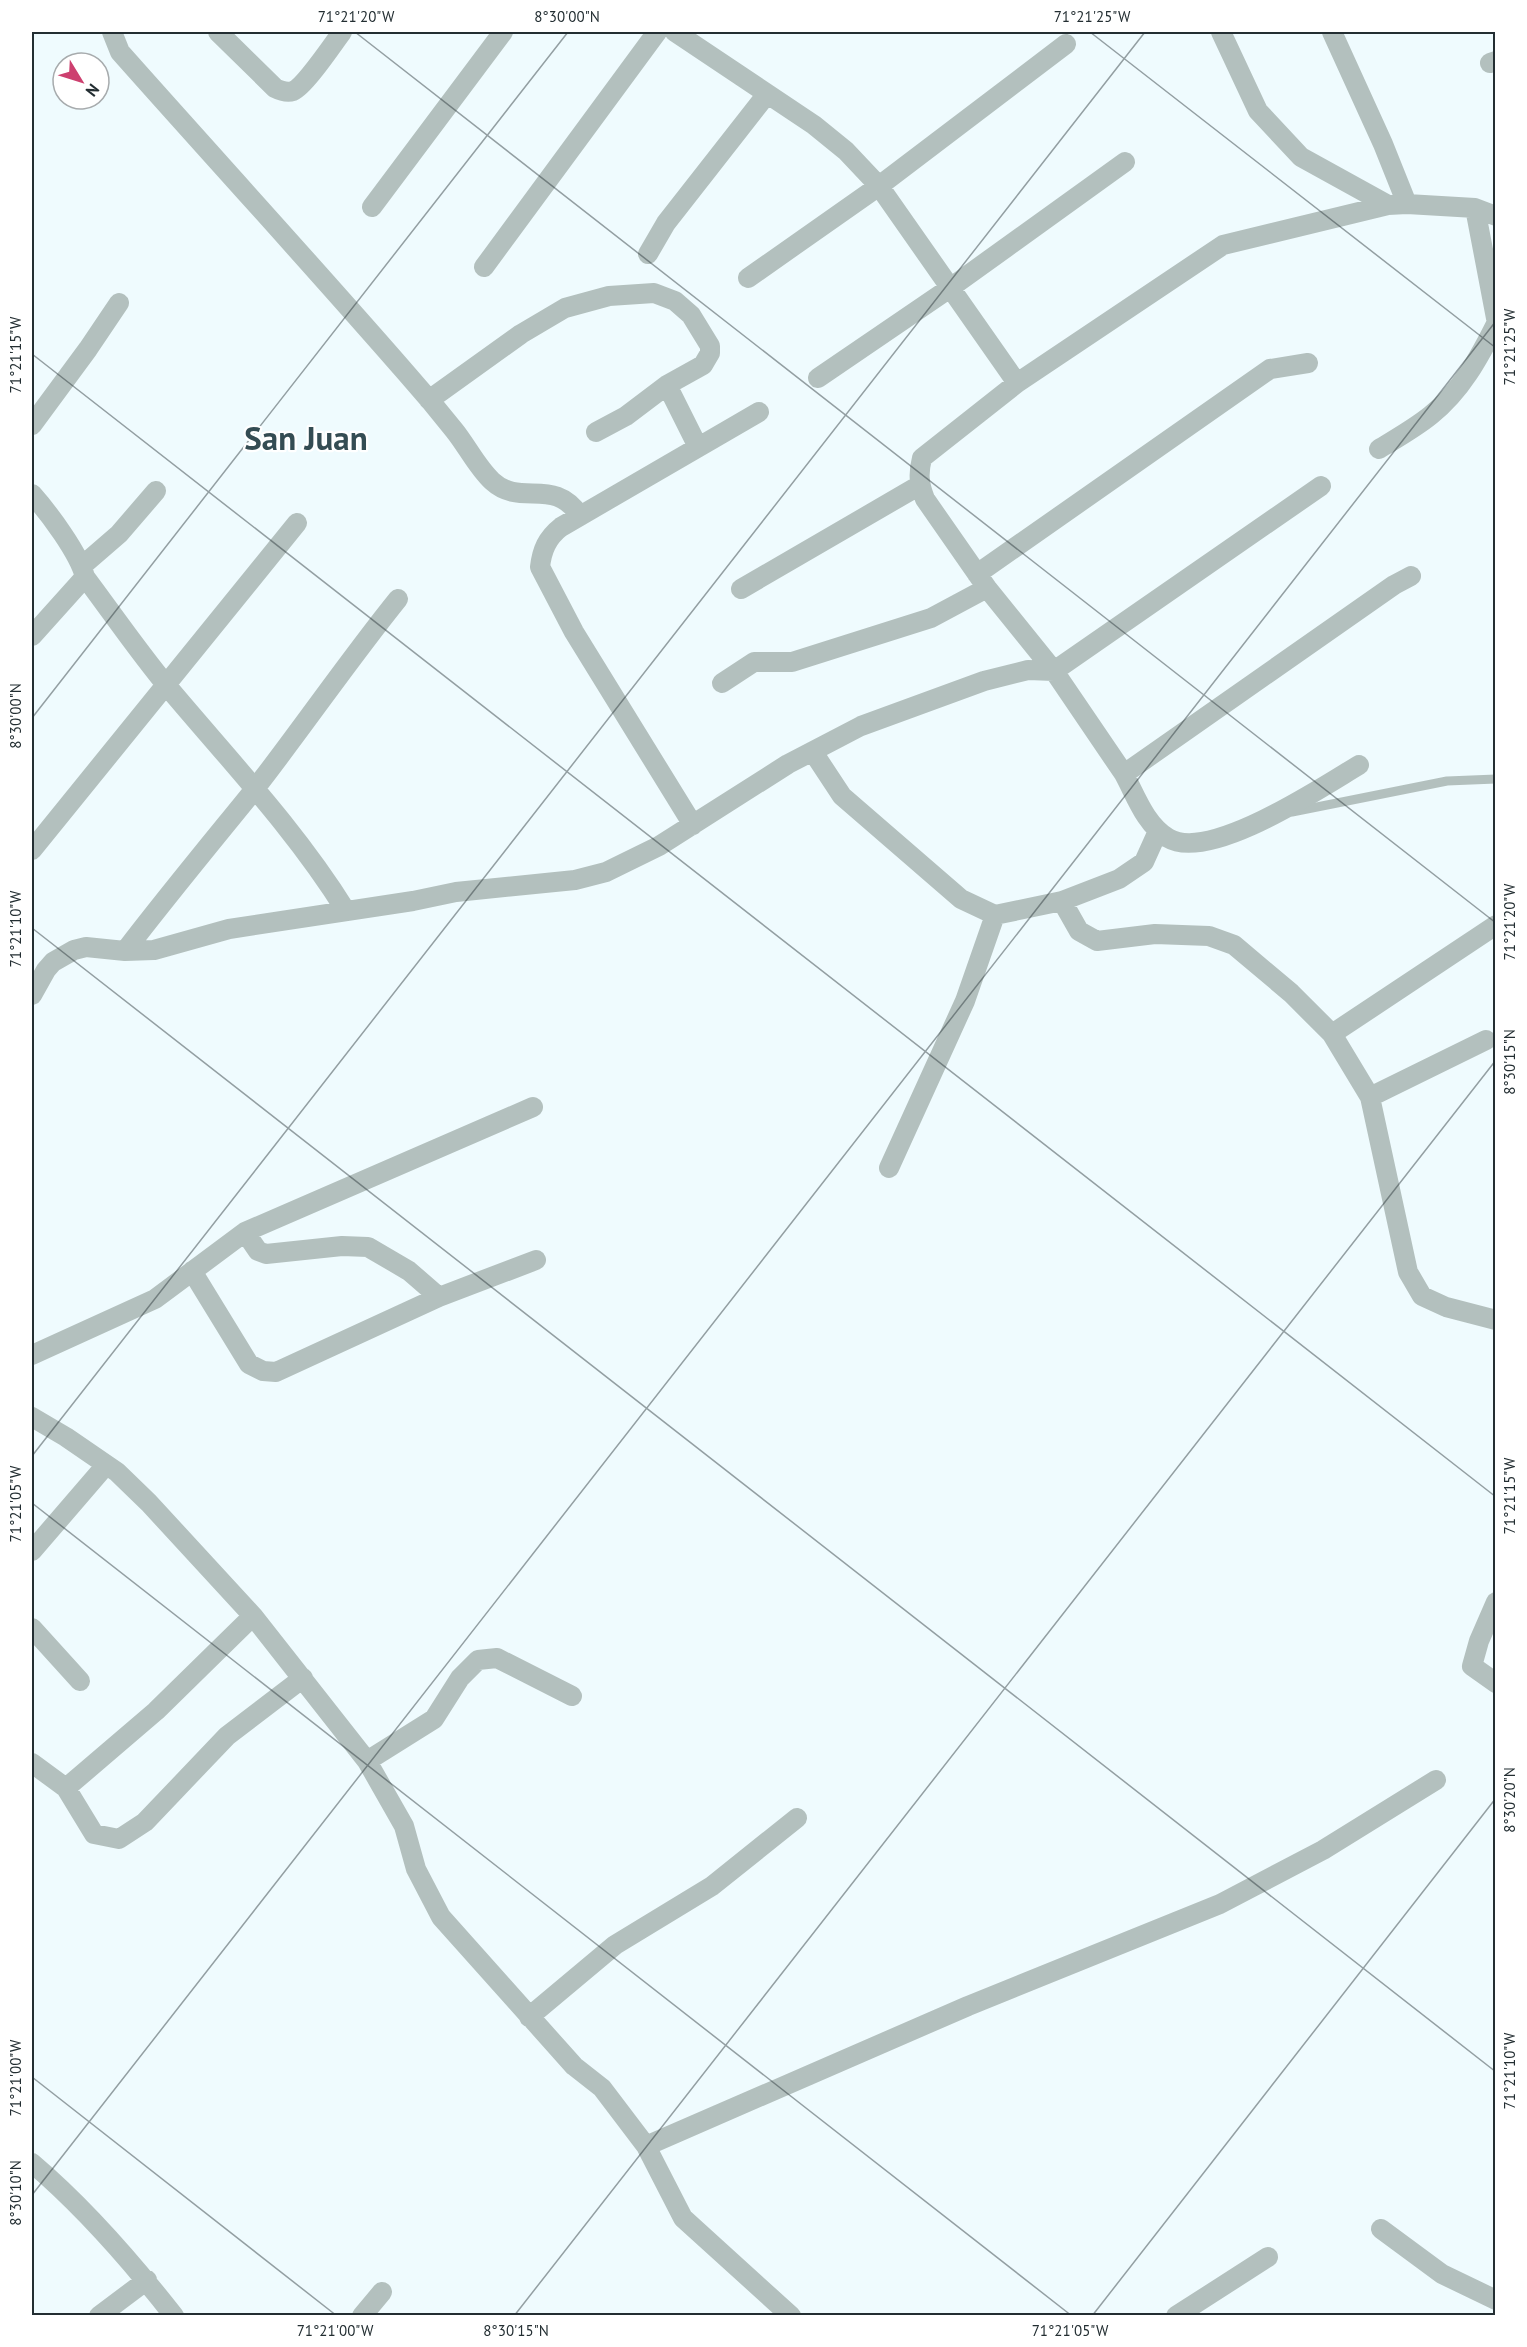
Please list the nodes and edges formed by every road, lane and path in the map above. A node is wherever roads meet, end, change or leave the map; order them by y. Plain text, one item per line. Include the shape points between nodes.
1 (112, 32) edge
2 (218, 32) edge
3 (342, 32) edge
4 (503, 32) edge
5 (657, 32) edge
6 (675, 32) edge
7 (1221, 32) edge
8 (1332, 32) edge
9 (1066, 44) dead end
10 (767, 94) junction
11 (1125, 162) dead end
12 (879, 186) junction
13 (1407, 204) junction
14 (1388, 205) junction
15 (372, 207) dead end
16 (1475, 208) junction
17 (1496, 216) edge
18 (648, 254) dead end
19 (483, 267) dead end
20 (748, 278) dead end
21 (950, 288) junction
22 (118, 303) dead end
23 (1496, 318) edge
24 (1496, 324) edge
25 (1308, 363) dead end
26 (818, 378) dead end
27 (1017, 383) junction
28 (667, 385) junction
29 (429, 400) junction
30 (759, 412) dead end
31 (32, 425) edge
32 (596, 432) dead end
33 (698, 447) junction
34 (1379, 449) dead end
35 (920, 485) junction
36 (1321, 486) dead end
37 (156, 491) dead end
38 (32, 494) edge
39 (580, 516) junction
40 (297, 524) dead end
41 (83, 571) junction
42 (1411, 576) dead end
43 (982, 581) junction
44 (741, 589) dead end
45 (398, 599) dead end
46 (32, 636) edge
47 (1054, 671) junction
48 (722, 683) dead end
49 (166, 684) junction
50 (813, 752) junction
51 (1359, 765) dead end
52 (1124, 774) junction
53 (1496, 779) edge
54 (255, 788) junction
55 (1272, 816) junction
56 (693, 825) junction
57 (1158, 831) junction
58 (32, 850) edge
59 (1062, 901) junction
60 (346, 911) junction
61 (995, 915) junction
62 (1496, 925) edge
63 (125, 951) junction
64 (32, 995) edge
65 (1332, 1034) junction
66 (1486, 1040) dead end
67 (1370, 1097) junction
68 (532, 1107) dead end
69 (889, 1168) dead end
70 (244, 1232) junction
71 (536, 1260) dead end
72 (192, 1271) junction
73 (439, 1297) junction
74 (1496, 1320) edge
75 (32, 1356) edge
76 (32, 1417) edge
77 (106, 1465) junction
78 (32, 1551) edge
79 (1496, 1602) edge
80 (253, 1616) junction
81 (32, 1628) edge
82 (303, 1678) junction
83 (80, 1681) dead end
84 (1496, 1683) edge
85 (572, 1696) dead end
86 (367, 1761) junction
87 (32, 1763) edge
88 (1436, 1780) dead end
89 (66, 1788) junction
90 (797, 1818) dead end
91 (529, 2017) junction
92 (646, 2146) junction
93 (32, 2163) edge
94 (1381, 2229) dead end
95 (1268, 2258) dead end
96 (147, 2280) junction
97 (382, 2292) dead end
98 (1496, 2300) edge
99 (99, 2316) edge
100 (174, 2316) edge
101 (362, 2316) edge
102 (790, 2316) edge
103 (1176, 2316) edge

1 - 29 street via 120,52
2 - 3 street via 275,88 286,92 301,85
4 - 15 street
5 - 19 street
6 - 10 street
7 - 14 street via 1258,111 1301,157
8 - 13 street
9 - 12 street
10 - 12 street via 846,151
10 - 18 street via 666,223
11 - 21 street
12 - 20 street
12 - 21 street
13 - 14 street
13 - 16 street
14 - 27 street via 1223,245
16 - 17 street
16 - 23 street
21 - 26 street
21 - 27 street
22 - 31 street
24 - 34 street via 1459,387 1432,415
25 - 43 street via 1270,369
27 - 35 street via 922,458
28 - 29 street via 703,365 710,346 691,315 675,301 654,293 631,294 565,308 521,334
28 - 32 street via 626,416
28 - 33 street
29 - 39 street via 499,486 518,493 553,494 570,503
30 - 33 street
33 - 39 street
35 - 43 street via 925,499
35 - 44 street
36 - 47 street
37 - 41 street
38 - 41 street
39 - 56 street via 548,540 540,567 574,632
40 - 49 street
41 - 46 street
41 - 49 street
42 - 52 street
43 - 47 street
43 - 48 street via 931,618 792,662 754,662
45 - 54 street
47 - 50 street via 1028,670 984,681 861,726
47 - 52 street
49 - 54 street
49 - 58 street
50 - 56 street
50 - 61 street via 842,796 961,899
51 - 55 street
52 - 57 street
53 - 55 lane via 1447,781
54 - 60 street via 322,873
54 - 63 street
55 - 57 street via 1235,833 1201,842 1170,840
56 - 60 street via 659,846 591,876 456,892
57 - 59 street via 1144,862 1119,879
59 - 61 street
59 - 65 street via 1079,931 1097,940 1209,936 1234,945
60 - 63 street via 230,929 154,950
61 - 69 street via 965,1001
62 - 65 street
63 - 64 street via 86,947 74,950 46,970
65 - 67 street
66 - 67 street
67 - 74 street via 1408,1272 1422,1296 1446,1307
68 - 70 street
70 - 72 street
70 - 73 street via 258,1251 266,1254 368,1247 409,1271
71 - 73 street
72 - 73 street via 249,1365 263,1371 276,1372
72 - 75 street via 155,1299
76 - 77 street
77 - 78 street
77 - 80 street via 149,1503
79 - 84 street via 1472,1666
80 - 82 street
80 - 89 street via 156,1712
81 - 83 street
82 - 86 street
82 - 89 street via 227,1736 145,1822 119,1839 94,1834
85 - 86 street via 497,1658 478,1660 460,1678 434,1719
86 - 91 street via 404,1826 416,1869 441,1917
87 - 89 street
88 - 92 street via 1323,1850 1220,1904 968,2006
90 - 91 street via 712,1886 615,1945
91 - 92 street via 573,2066 602,2088
92 - 102 street via 683,2218
93 - 96 street via 63,2189
94 - 98 street via 1442,2274
95 - 103 street
96 - 99 street
96 - 100 street
97 - 101 street

